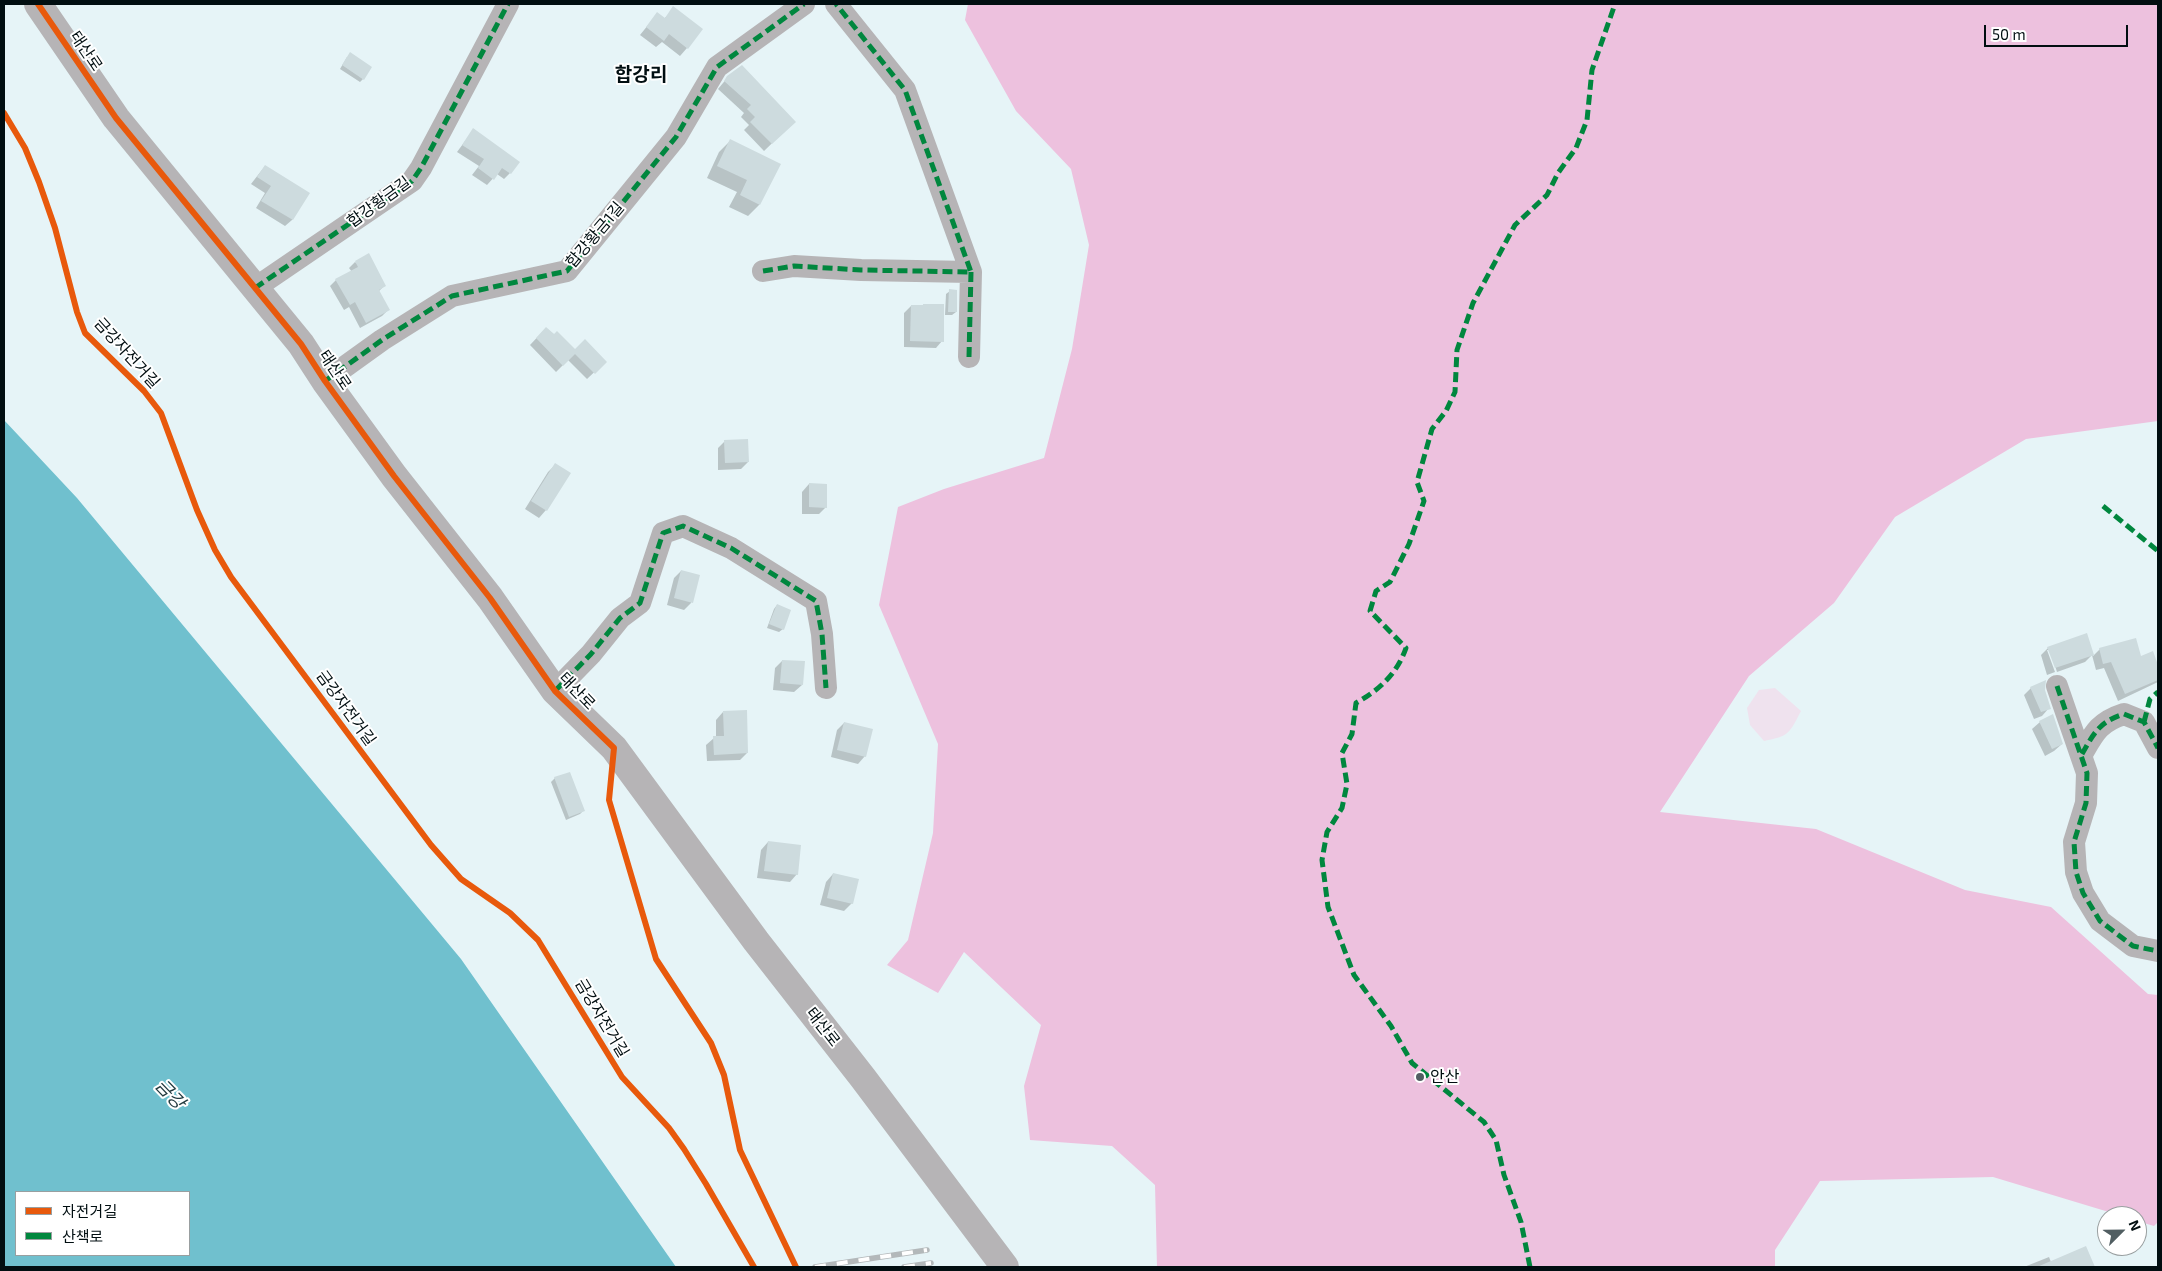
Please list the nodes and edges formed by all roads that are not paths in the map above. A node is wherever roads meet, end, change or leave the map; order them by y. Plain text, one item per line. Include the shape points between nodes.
1 (38, 4) edge
2 (508, 4) edge
3 (804, 4) edge
4 (836, 4) edge
5 (763, 271) dead end
6 (971, 272) junction
7 (256, 288) junction
8 (969, 357) dead end
9 (325, 381) junction
10 (2057, 686) dead end
11 (826, 688) dead end
12 (554, 691) junction
13 (2158, 748) edge
14 (2082, 754) junction
15 (2158, 951) edge
16 (1004, 1267) edge

1 - 7 street, 태산로 via 116,118
2 - 7 street, 합강황금길 via 412,181
3 - 9 street, 합강황금1길 via 717,66 676,137 567,271 452,296
4 - 6 street via 905,90
5 - 6 street via 794,266
6 - 8 street
7 - 9 street, 태산로 via 301,344
9 - 12 street, 태산로 via 394,476 490,598
10 - 14 street
11 - 12 street via 816,601 731,548 683,526 662,533 640,603 620,618 591,654
12 - 16 street, 태산로 via 614,748
13 - 14 street via 2144,722 2124,714 2106,720
14 - 15 street via 2087,773 2086,803 2074,842 2076,872 2083,893 2100,922 2133,946

